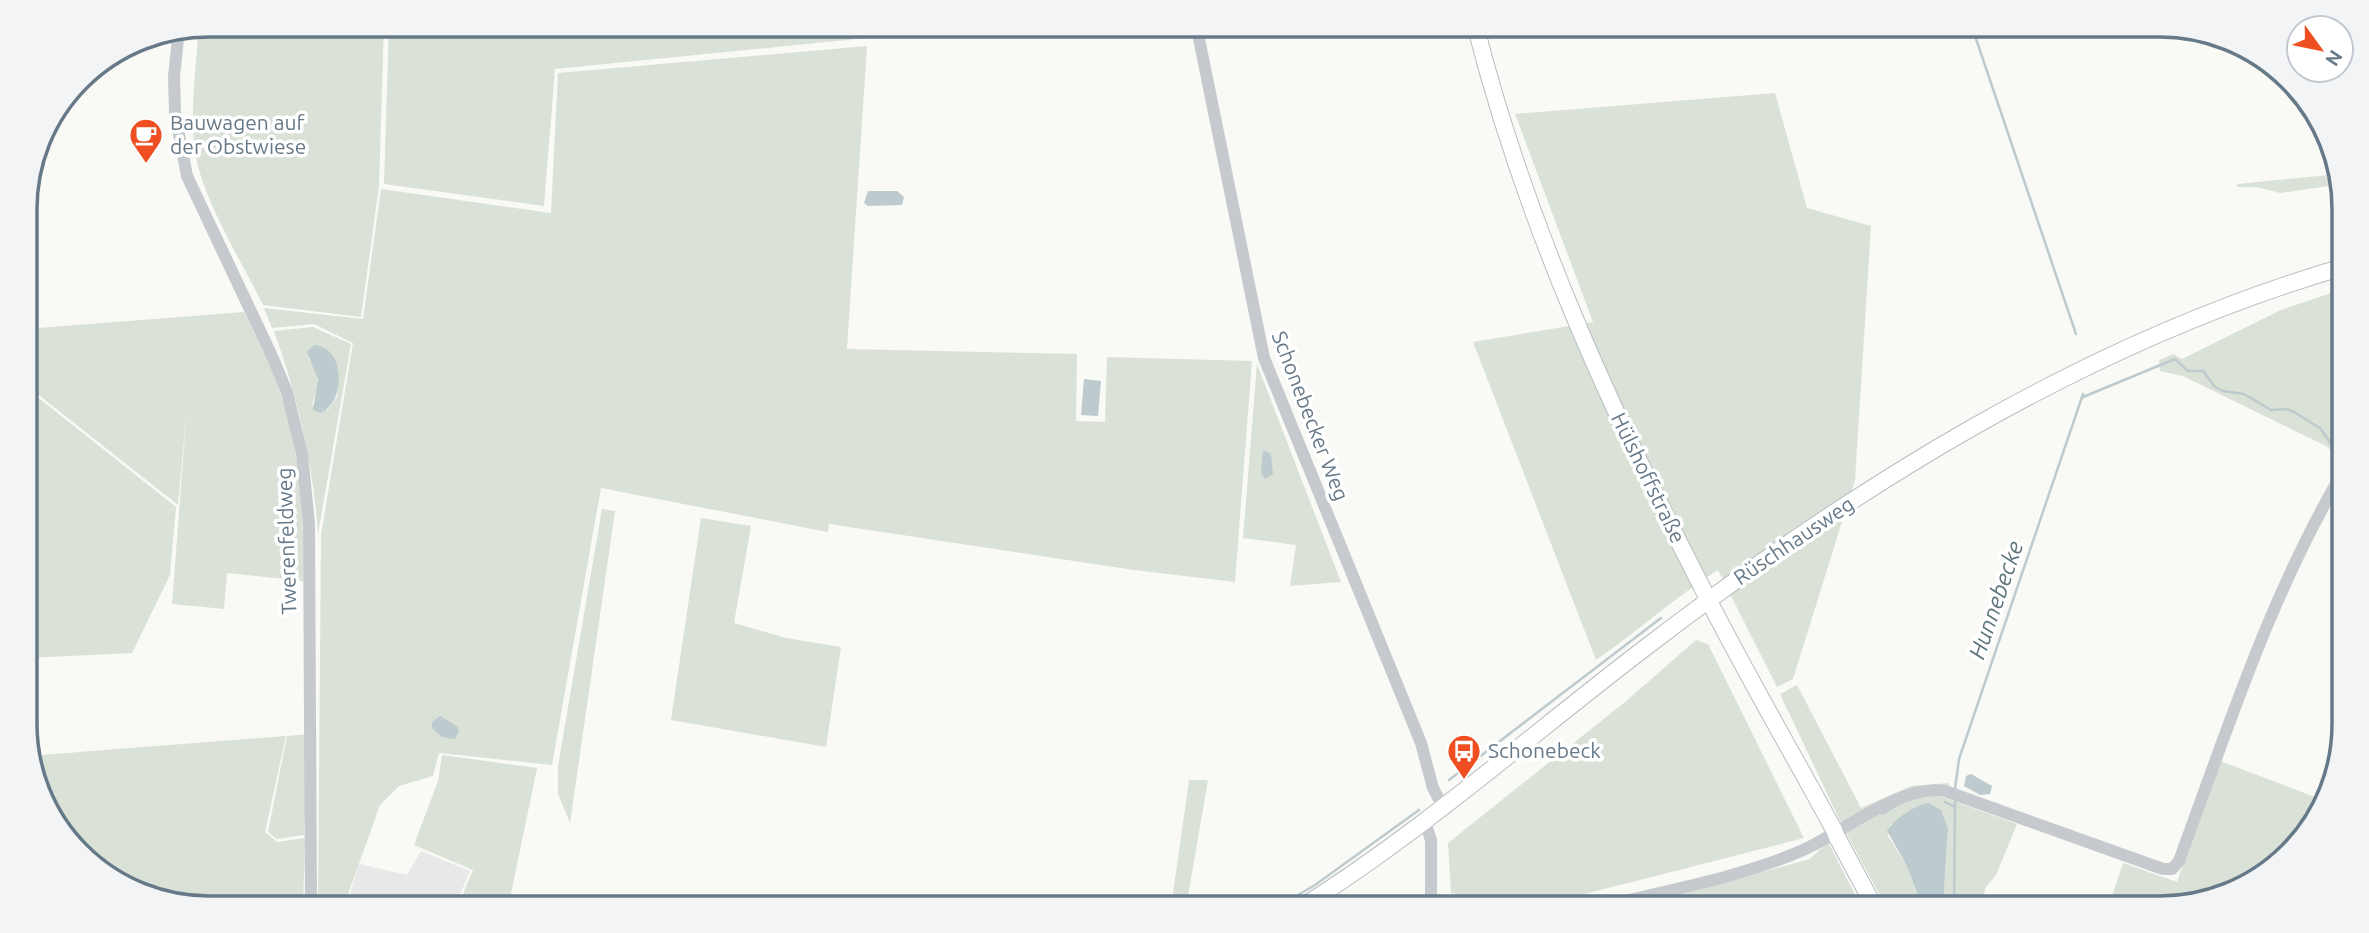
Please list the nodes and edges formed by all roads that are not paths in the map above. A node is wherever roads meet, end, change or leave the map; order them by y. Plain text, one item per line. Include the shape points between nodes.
1 (1199, 37) edge
2 (1479, 37) edge
3 (178, 40) edge
4 (2332, 271) edge
5 (2332, 490) edge
6 (1708, 600) junction
7 (1442, 805) junction
8 (1424, 819) junction
9 (311, 896) edge
10 (1318, 896) edge
11 (1431, 896) edge
12 (1641, 896) edge
13 (1869, 896) edge

1 - 7 street, Schonebecker Weg via 1264,358
2 - 6 main road, Hülshoffstraße via 1514,160 1569,307
3 - 9 street, Twerenfeldweg via 175,113 187,176 287,392 302,454 309,524
4 - 6 main road, Rüschhausweg via 2174,328 2026,398 1884,480
5 - 12 street via 2274,603 2175,866 2163,869 1945,791 1926,790 1906,795 1773,862
6 - 7 main road, Rüschhausweg
6 - 13 main road, Hülshoffstraße
7 - 8 main road, Rüschhausweg
8 - 10 main road, Rüschhausweg
8 - 11 street via 1432,840

